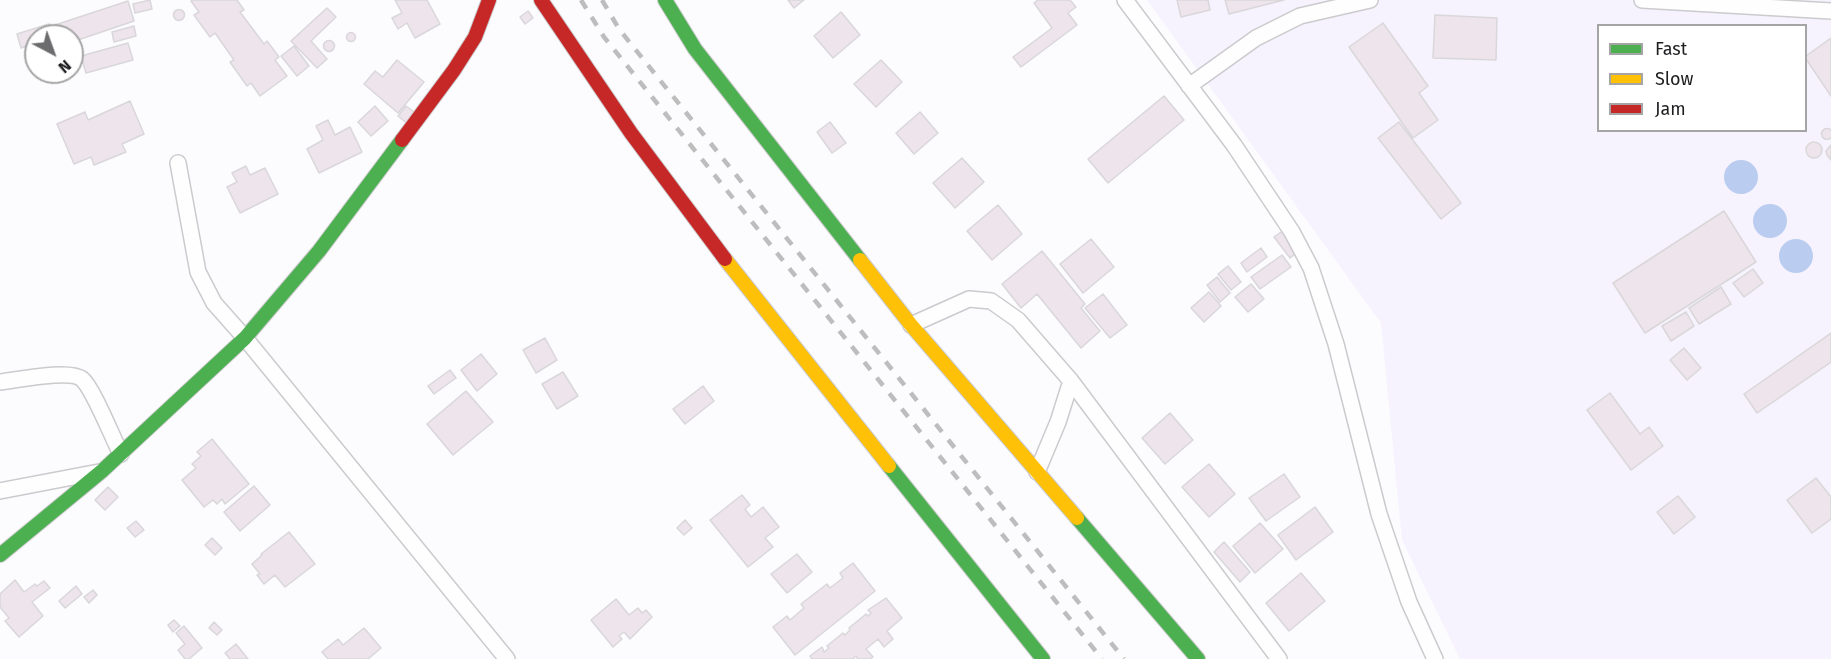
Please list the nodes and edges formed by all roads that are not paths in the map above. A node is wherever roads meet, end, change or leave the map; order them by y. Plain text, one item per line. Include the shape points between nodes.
1 (489, 0) edge
2 (541, 0) edge
3 (665, 0) edge
4 (1125, 0) edge
5 (1370, 0) edge
6 (1642, 0) edge
7 (1831, 11) edge
8 (1190, 86) junction
9 (178, 163) dead end
10 (911, 325) junction
11 (245, 338) junction
12 (1071, 381) junction
13 (0, 382) edge
14 (121, 454) junction
15 (102, 471) junction
16 (1037, 472) junction
17 (0, 491) edge
18 (0, 555) edge
19 (507, 659) edge
20 (1043, 659) edge
21 (1198, 659) edge
22 (1279, 659) edge
23 (1435, 659) edge

1 - 11 street via 475,37 454,70 319,251
2 - 20 street via 631,133 751,294
3 - 10 street via 695,49
4 - 8 street
5 - 8 street via 1300,16 1256,38
6 - 7 street
8 - 23 street via 1292,232 1311,268 1336,344 1379,514 1409,602
9 - 11 street via 198,272 214,303
10 - 12 street via 969,299 991,301 1018,320
10 - 16 street
11 - 14 street
11 - 19 street
12 - 16 street
12 - 22 street
13 - 14 street via 68,374 82,379
14 - 15 street
15 - 17 street
15 - 18 street
16 - 21 street

